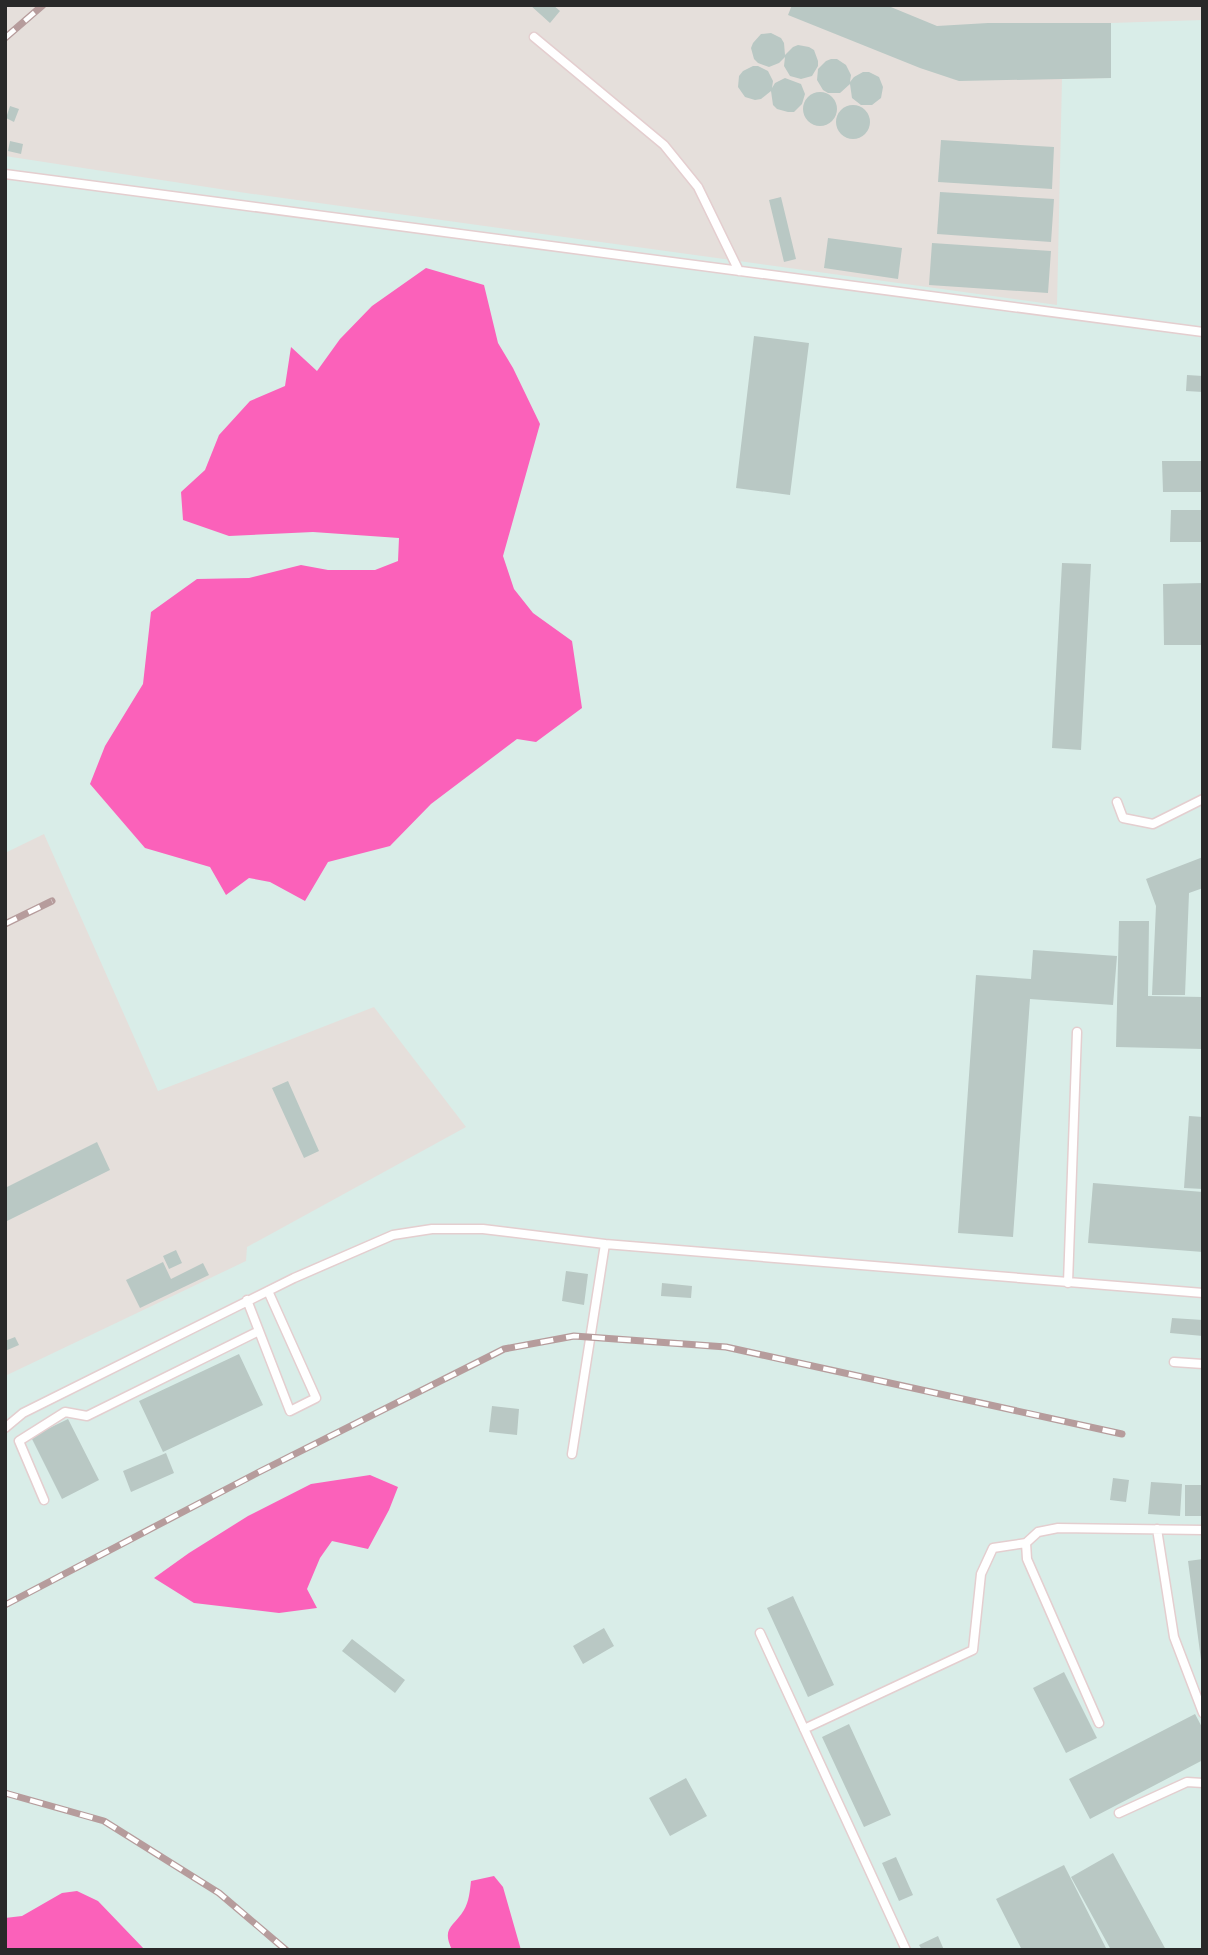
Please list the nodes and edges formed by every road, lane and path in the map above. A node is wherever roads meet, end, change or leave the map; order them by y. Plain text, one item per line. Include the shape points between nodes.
1 (534, 37) dead end
2 (5, 174) edge
3 (739, 271) junction
4 (1203, 332) edge
5 (1203, 799) edge
6 (1117, 802) dead end
7 (1077, 1031) dead end
8 (605, 1244) junction
9 (1068, 1283) junction
10 (268, 1291) junction
11 (1203, 1293) edge
12 (247, 1300) junction
13 (259, 1331) junction
14 (1174, 1362) dead end
15 (1203, 1364) edge
16 (5, 1428) edge
17 (572, 1454) dead end
18 (44, 1500) dead end
19 (1157, 1529) junction
20 (1203, 1530) edge
21 (1027, 1543) junction
22 (760, 1633) dead end
23 (1203, 1713) edge
24 (1099, 1723) dead end
25 (804, 1729) junction
26 (1203, 1783) edge
27 (1119, 1812) dead end
28 (906, 1950) edge

1 - 3 lane via 664,145 698,187
2 - 3 lane
3 - 4 lane
5 - 6 lane via 1153,824 1123,818
7 - 9 lane
8 - 9 lane
8 - 10 lane via 483,1229 432,1229 393,1236
8 - 17 lane
9 - 11 lane
10 - 12 lane
10 - 13 lane via 316,1398 289,1411
12 - 13 lane
12 - 16 lane via 23,1413
13 - 18 lane via 87,1416 65,1412 19,1441
14 - 15 lane
19 - 20 lane
19 - 21 lane via 1058,1528 1038,1532
19 - 23 lane via 1174,1637
21 - 24 lane via 1027,1559
21 - 25 lane via 993,1548 981,1574 972,1650
22 - 25 lane
25 - 28 lane
26 - 27 lane via 1187,1782

